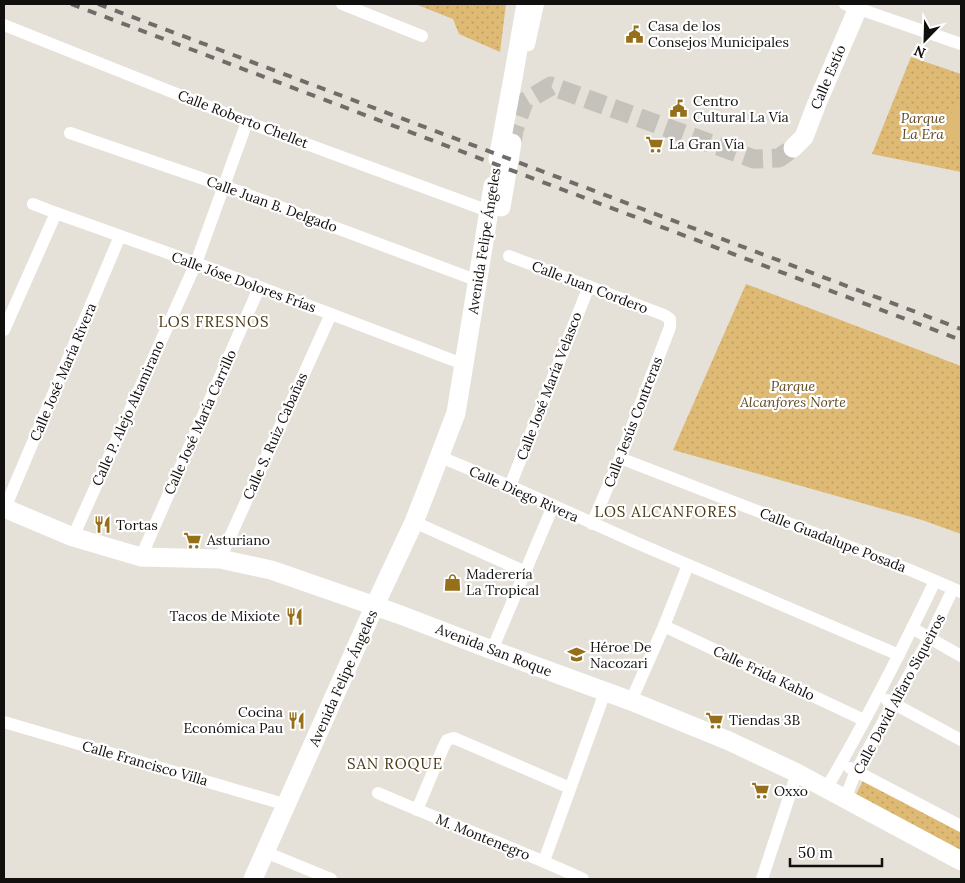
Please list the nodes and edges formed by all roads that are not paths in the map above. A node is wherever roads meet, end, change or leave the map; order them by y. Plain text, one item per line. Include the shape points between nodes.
1 (342, 4) edge
2 (526, 4) edge
3 (538, 4) edge
4 (854, 5) edge
5 (4, 25) edge
6 (422, 36) dead end
7 (961, 44) edge
8 (529, 45) dead end
9 (247, 122) junction
10 (70, 133) dead end
11 (512, 143) tunnel mouth
12 (793, 148) tunnel mouth
13 (224, 186) junction
14 (33, 204) dead end
15 (483, 209) dead end
16 (56, 213) junction
17 (120, 236) junction
18 (509, 256) dead end
19 (196, 263) junction
20 (473, 279) dead end
21 (589, 286) junction
22 (259, 288) junction
23 (331, 314) junction
24 (670, 319) joint
25 (4, 330) edge
26 (455, 361) dead end
27 (443, 458) junction
28 (620, 458) junction
29 (432, 476) junction
30 (510, 486) junction
31 (553, 506) junction
32 (4, 508) edge
33 (414, 522) junction
34 (592, 524) junction
35 (73, 537) junction
36 (140, 557) junction
37 (220, 559) junction
38 (688, 565) junction
39 (526, 572) junction
40 (935, 581) junction
41 (957, 591) edge
42 (375, 605) junction
43 (664, 626) junction
44 (912, 628) junction
45 (929, 639) junction
46 (492, 650) junction
47 (899, 655) junction
48 (961, 656) edge
49 (605, 692) junction
50 (878, 695) junction
51 (631, 701) junction
52 (894, 703) junction
53 (864, 720) junction
54 (4, 722) edge
55 (961, 740) edge
56 (841, 763) junction
57 (856, 771) junction
58 (796, 773) junction
59 (570, 788) junction
60 (826, 789) junction
61 (378, 793) dead end
62 (846, 799) junction
63 (287, 805) junction
64 (417, 810) junction
65 (961, 826) edge
66 (265, 852) junction
67 (544, 861) junction
68 (961, 861) edge
69 (252, 879) edge
70 (331, 879) edge
71 (583, 879) edge
72 (762, 879) edge

1 - 6 street
2 - 29 street, Avenida Felipe Ángeles via 456,413
3 - 8 street
4 - 7 street
4 - 12 street, Calle Estío via 804,137
5 - 9 street, Calle Roberto Chellet
9 - 13 street, Calle P. Alejo Altamirano
9 - 15 street, Calle Roberto Chellet
10 - 13 street, Calle Juan B. Delgado
11 - 27 street, Avenida Felipe Ángeles via 465,420
13 - 19 street, Calle P. Alejo Altamirano
13 - 20 street, Calle Juan B. Delgado
14 - 16 street, Calle Jóse Dolores Frías
16 - 17 street, Calle Jóse Dolores Frías
16 - 25 street
17 - 19 street, Calle Jóse Dolores Frías
17 - 32 street, Calle José María Rivera
18 - 21 street, Calle Juan Cordero
19 - 22 street, Calle Jóse Dolores Frías
19 - 35 street, Calle P. Alejo Altamirano
21 - 24 street, Calle Juan Cordero
21 - 30 street, Calle José María Velasco
22 - 23 street, Calle Jóse Dolores Frías
22 - 36 street, Calle José María Carrillo
23 - 26 street, Calle Jóse Dolores Frías
23 - 37 street, Calle S. Ruiz Cabañas
24 - 28 street, Calle Jesús Contreras via 670,327
27 - 29 street, Avenida Felipe Ángeles
27 - 30 street, Calle Diego Rivera
28 - 34 street, Calle Jesús Contreras
28 - 40 street, Calle Guadalupe Posada
29 - 33 street, Avenida Felipe Ángeles
30 - 31 street, Calle Diego Rivera
31 - 34 street, Calle Diego Rivera
31 - 39 street
32 - 35 street, Avenida San Roque
33 - 39 street
33 - 42 street, Avenida Felipe Ángeles
34 - 38 street, Calle Diego Rivera
35 - 36 street, Avenida San Roque
36 - 37 street, Avenida San Roque
37 - 42 street, Avenida San Roque via 271,570
38 - 43 street
38 - 47 street, Calle Diego Rivera
39 - 46 street
40 - 41 street, Calle Guadalupe Posada
40 - 44 street, Calle David Alfaro Siqueiros
41 - 45 street, Calle David Alfaro Siqueiros
42 - 46 street, Avenida San Roque
42 - 63 street, Avenida Felipe Ángeles
43 - 51 street
43 - 53 street, Calle Frida Kahlo
44 - 45 street
44 - 47 street, Calle David Alfaro Siqueiros
45 - 48 street
45 - 52 street, Calle David Alfaro Siqueiros
46 - 49 street, Avenida San Roque
47 - 50 street, Calle David Alfaro Siqueiros
49 - 51 street, Avenida San Roque
49 - 59 street, M. Montenegro
50 - 52 street
50 - 53 street, Calle David Alfaro Siqueiros
51 - 58 street, Avenida San Roque via 729,741
52 - 55 street
52 - 57 street, Calle David Alfaro Siqueiros
53 - 56 street, Calle David Alfaro Siqueiros
54 - 63 street, Calle Francisco Villa
56 - 57 street
56 - 60 street, Calle David Alfaro Siqueiros
57 - 62 street, Calle David Alfaro Siqueiros
57 - 65 street
58 - 60 street, Avenida San Roque
58 - 72 street
59 - 64 street via 454,738 448,740 443,748
59 - 67 street, M. Montenegro
60 - 62 street, Avenida San Roque
61 - 64 street, M. Montenegro
62 - 68 street, Avenida San Roque
63 - 66 street, Avenida Felipe Ángeles
64 - 67 street, M. Montenegro
66 - 69 street, Avenida Felipe Ángeles
66 - 70 street
67 - 71 street

